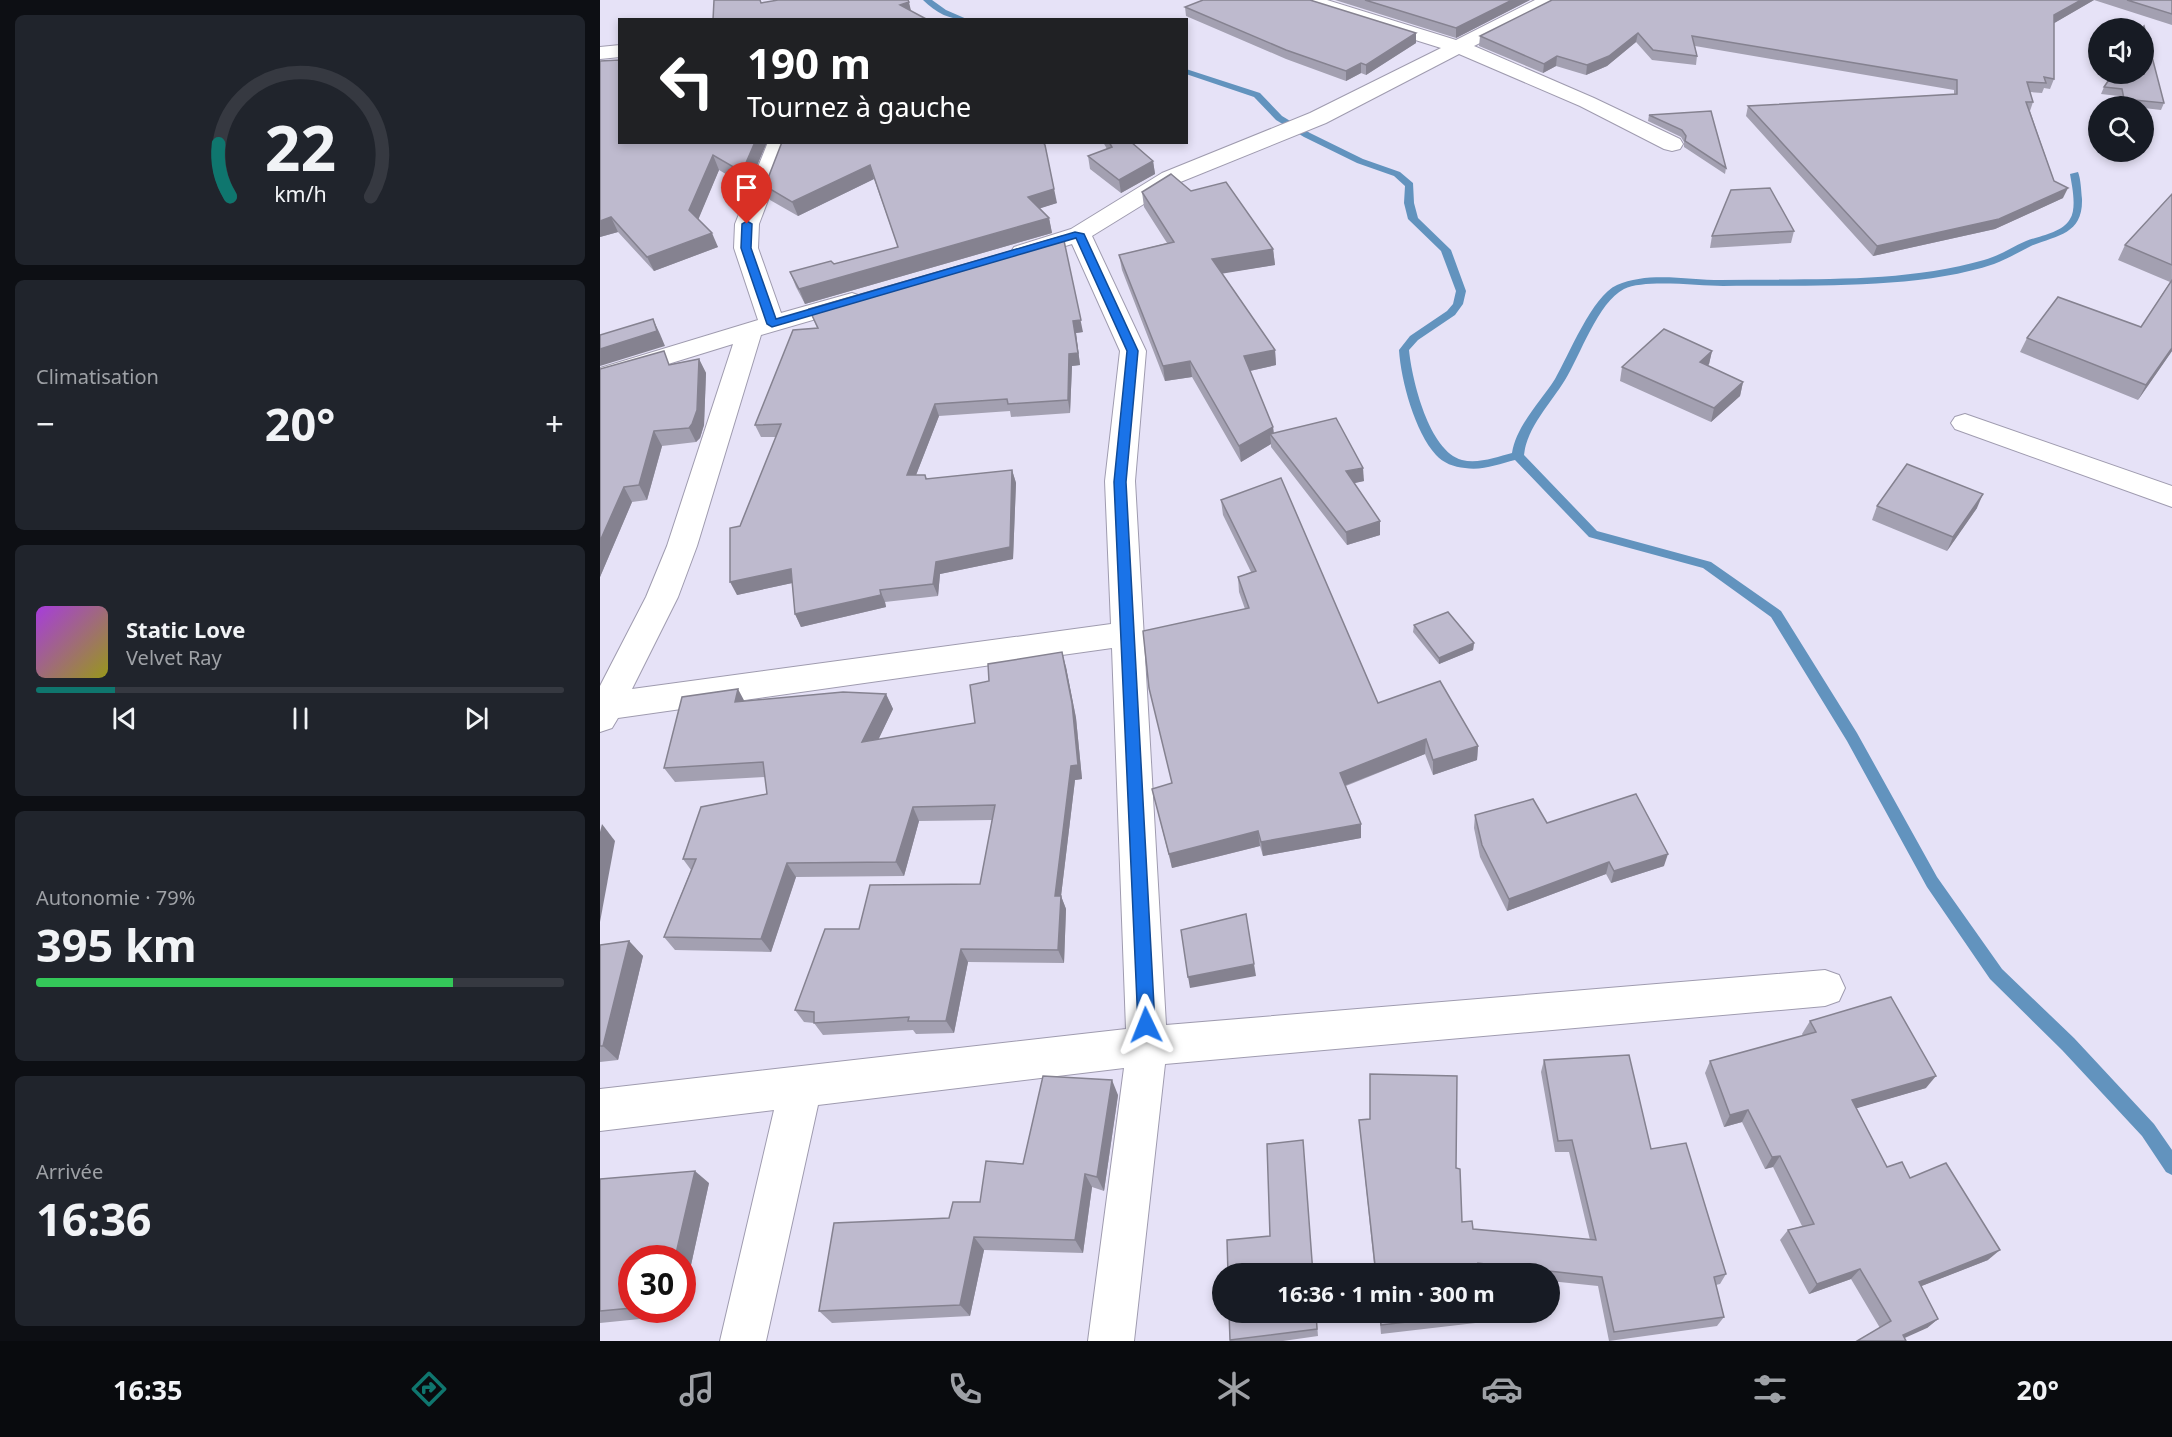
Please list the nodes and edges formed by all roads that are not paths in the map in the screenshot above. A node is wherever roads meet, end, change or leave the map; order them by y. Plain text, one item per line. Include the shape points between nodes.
1 (1307, 0) edge
2 (1550, 0) edge
3 (1459, 47) junction
4 (618, 51) edge
5 (600, 53) edge
6 (777, 144) edge
7 (1672, 144) dead end
8 (1079, 234) junction
9 (997, 260) edge
10 (873, 295) edge
11 (761, 327) junction
12 (600, 377) edge
13 (1965, 423) dead end
14 (2172, 497) edge
15 (1127, 634) junction
16 (603, 713) edge
17 (1825, 988) dead end
18 (1147, 1046) junction
19 (801, 1086) junction
20 (600, 1110) edge
21 (743, 1341) edge
22 (1111, 1341) edge

1 - 3 street
2 - 3 street
3 - 7 street
3 - 8 street via 1318,118 1170,178
4 - 5 street
6 - 11 street via 747,224 746,248
8 - 9 street
8 - 15 street via 1133,351 1120,482
10 - 11 street
11 - 12 street
11 - 16 street via 662,597
13 - 14 street
15 - 16 street
15 - 18 street
17 - 18 street
18 - 19 street
18 - 22 street
19 - 20 street
19 - 21 street

